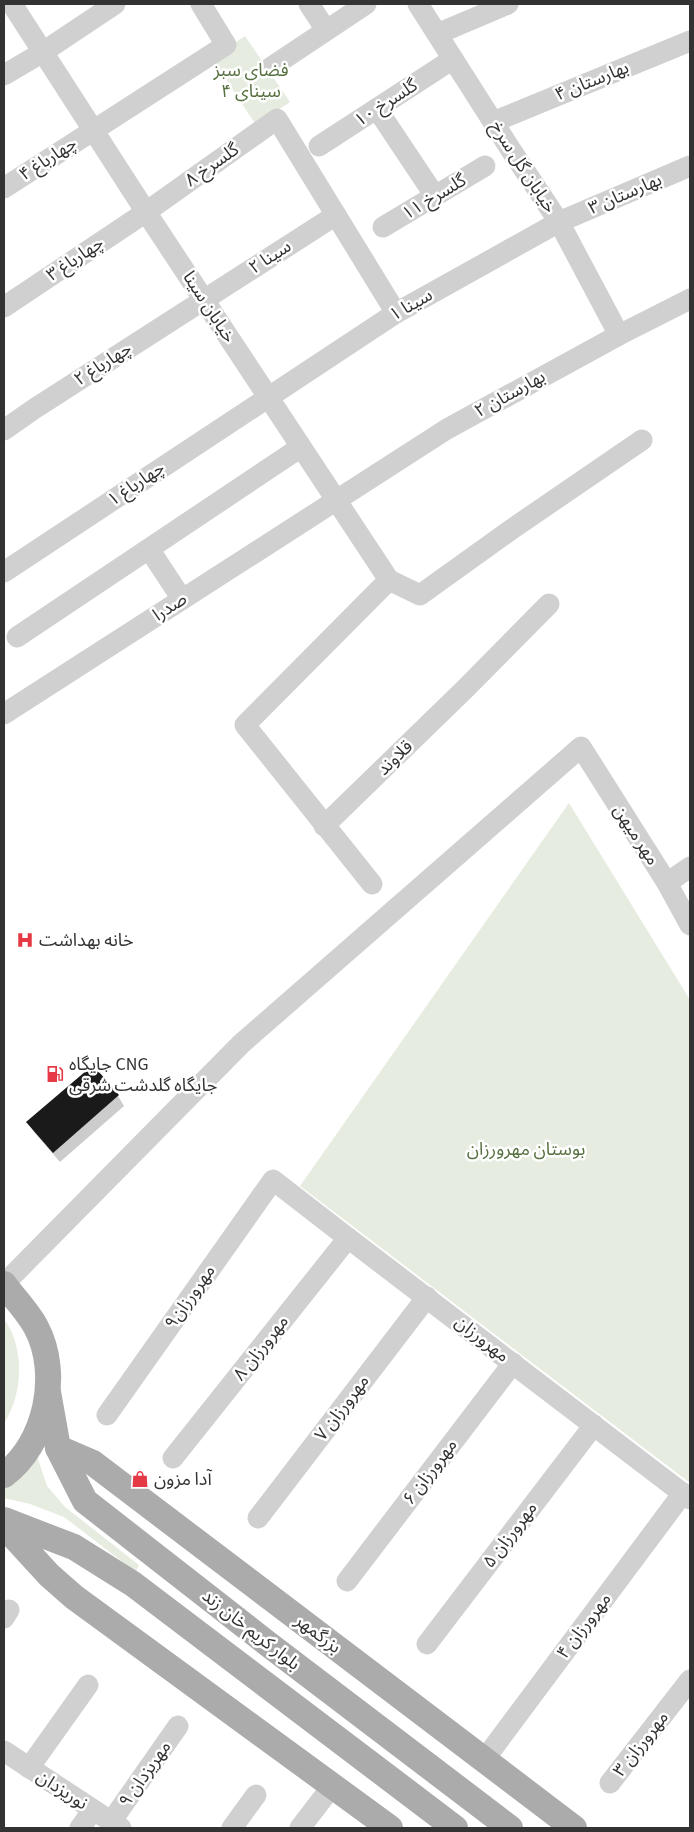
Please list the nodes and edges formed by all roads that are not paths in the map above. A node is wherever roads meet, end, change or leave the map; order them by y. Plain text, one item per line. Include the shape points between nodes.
1 (12, 4) edge
2 (115, 4) edge
3 (201, 4) edge
4 (309, 4) edge
5 (366, 4) edge
6 (418, 4) edge
7 (508, 4) edge
8 (326, 30) junction
9 (437, 34) junction
10 (690, 41) edge
11 (43, 52) junction
12 (453, 60) junction
13 (270, 68) dead end
14 (4, 75) edge
15 (377, 108) junction
16 (493, 122) junction
17 (93, 130) junction
18 (320, 146) dead end
19 (486, 166) dead end
20 (690, 166) edge
21 (4, 188) edge
22 (435, 196) junction
23 (146, 212) junction
24 (336, 215) junction
25 (559, 222) junction
26 (383, 227) dead end
27 (690, 299) edge
28 (204, 300) junction
29 (4, 307) edge
30 (396, 313) junction
31 (619, 335) junction
32 (268, 396) junction
33 (4, 430) edge
34 (642, 440) dead end
35 (301, 447) junction
36 (336, 500) junction
37 (149, 550) junction
38 (4, 572) edge
39 (389, 580) junction
40 (182, 600) junction
41 (549, 604) dead end
42 (17, 638) dead end
43 (4, 714) edge
44 (324, 826) junction
45 (690, 867) edge
46 (667, 883) junction
47 (372, 884) dead end
48 (690, 925) edge
49 (273, 1180) joint
50 (348, 1238) junction
51 (4, 1284) edge
52 (427, 1297) junction
53 (512, 1363) junction
54 (48, 1392) junction
55 (107, 1415) dead end
56 (594, 1425) junction
57 (58, 1448) junction
58 (174, 1458) dead end
59 (4, 1475) edge
60 (687, 1496) edge
61 (258, 1518) dead end
62 (4, 1520) edge
63 (4, 1526) edge
64 (347, 1581) dead end
65 (427, 1644) dead end
66 (690, 1680) edge
67 (88, 1685) dead end
68 (178, 1726) dead end
69 (4, 1751) edge
70 (484, 1760) junction
71 (29, 1768) junction
72 (610, 1784) dead end
73 (333, 1785) junction
74 (256, 1795) dead end
75 (93, 1810) junction
76 (116, 1825) edge
77 (80, 1828) edge
78 (232, 1828) edge
79 (300, 1828) edge
80 (390, 1828) edge
81 (455, 1828) edge
82 (510, 1828) edge
83 (574, 1828) edge

1 - 11 street, خیابان سینا
2 - 11 street
3 - 17 street, چهارباغ ۴ via 226,45
4 - 8 street
5 - 8 street
6 - 9 street, خیابان گل سرخ
7 - 9 street
8 - 13 street
9 - 12 street, خیابان گل سرخ
10 - 16 street, بهارستان ۴
11 - 14 street
11 - 17 street, خیابان سینا
12 - 15 street, گلسرخ ۱۰
12 - 16 street, خیابان گل سرخ
15 - 18 street, گلسرخ ۱۰
15 - 22 street
16 - 25 street, خیابان گل سرخ
17 - 21 street, چهارباغ ۴
17 - 23 street, خیابان سینا
19 - 22 street, گلسرخ ۱۱
20 - 25 street, بهارستان ۳
22 - 26 street, گلسرخ ۱۱
23 - 24 street, گلسرخ ۸ via 277,119
23 - 28 street, خیابان سینا
23 - 29 street, چهارباغ ۳
24 - 28 street, سینا ۲
24 - 30 street
25 - 30 street, سینا ۱
25 - 31 street, خیابان گل سرخ
27 - 31 street, بهارستان ۲
28 - 32 street, خیابان سینا
28 - 33 street, چهارباغ ۲
30 - 32 street, سینا ۱
31 - 36 street, بهارستان ۲ via 447,429
32 - 35 street, خیابان سینا
32 - 38 street, چهارباغ ۱
34 - 39 street via 420,595
35 - 36 street, خیابان سینا
35 - 37 street
36 - 39 street, خیابان سینا
36 - 40 street, صدرا
37 - 40 street
37 - 42 street
39 - 44 street via 245,725
40 - 43 street, صدرا
41 - 44 street, قلاوند
44 - 47 street
45 - 46 street
46 - 48 street, مهر میهن
46 - 51 street, مهر میهن via 581,747 241,1044
49 - 50 street, مهرورزان
49 - 55 street, مهرورزان۹
50 - 52 street, مهرورزان
50 - 58 street, مهرورزان ۸
51 - 54 main road via 36,1327 45,1352
52 - 53 street, مهرورزان
52 - 61 street, مهرورزان ۷
53 - 56 street, مهرورزان
53 - 64 street, مهرورزان ۶
54 - 57 main road, بلوار کریم خان زند
54 - 59 main road via 42,1421 29,1447
56 - 60 street, مهرورزان
56 - 65 street, مهرورزان ۵
57 - 70 main road, بزرگمهر via 93,1463
57 - 82 main road, بلوار کریم خان زند via 85,1501
60 - 70 street, مهرورزان ۴
62 - 81 main road, بلوار کریم خان زند via 74,1548 133,1584
63 - 73 main road via 74,1597
66 - 72 street, مهرورزان ۳
67 - 71 street
68 - 76 street, مهریزدان ۹
69 - 71 street, نوریزدان
70 - 83 main road, بزرگمهر
71 - 75 street, نوریزدان
73 - 79 street
73 - 80 main road
74 - 78 street
75 - 76 street, نوریزدان
75 - 77 street

